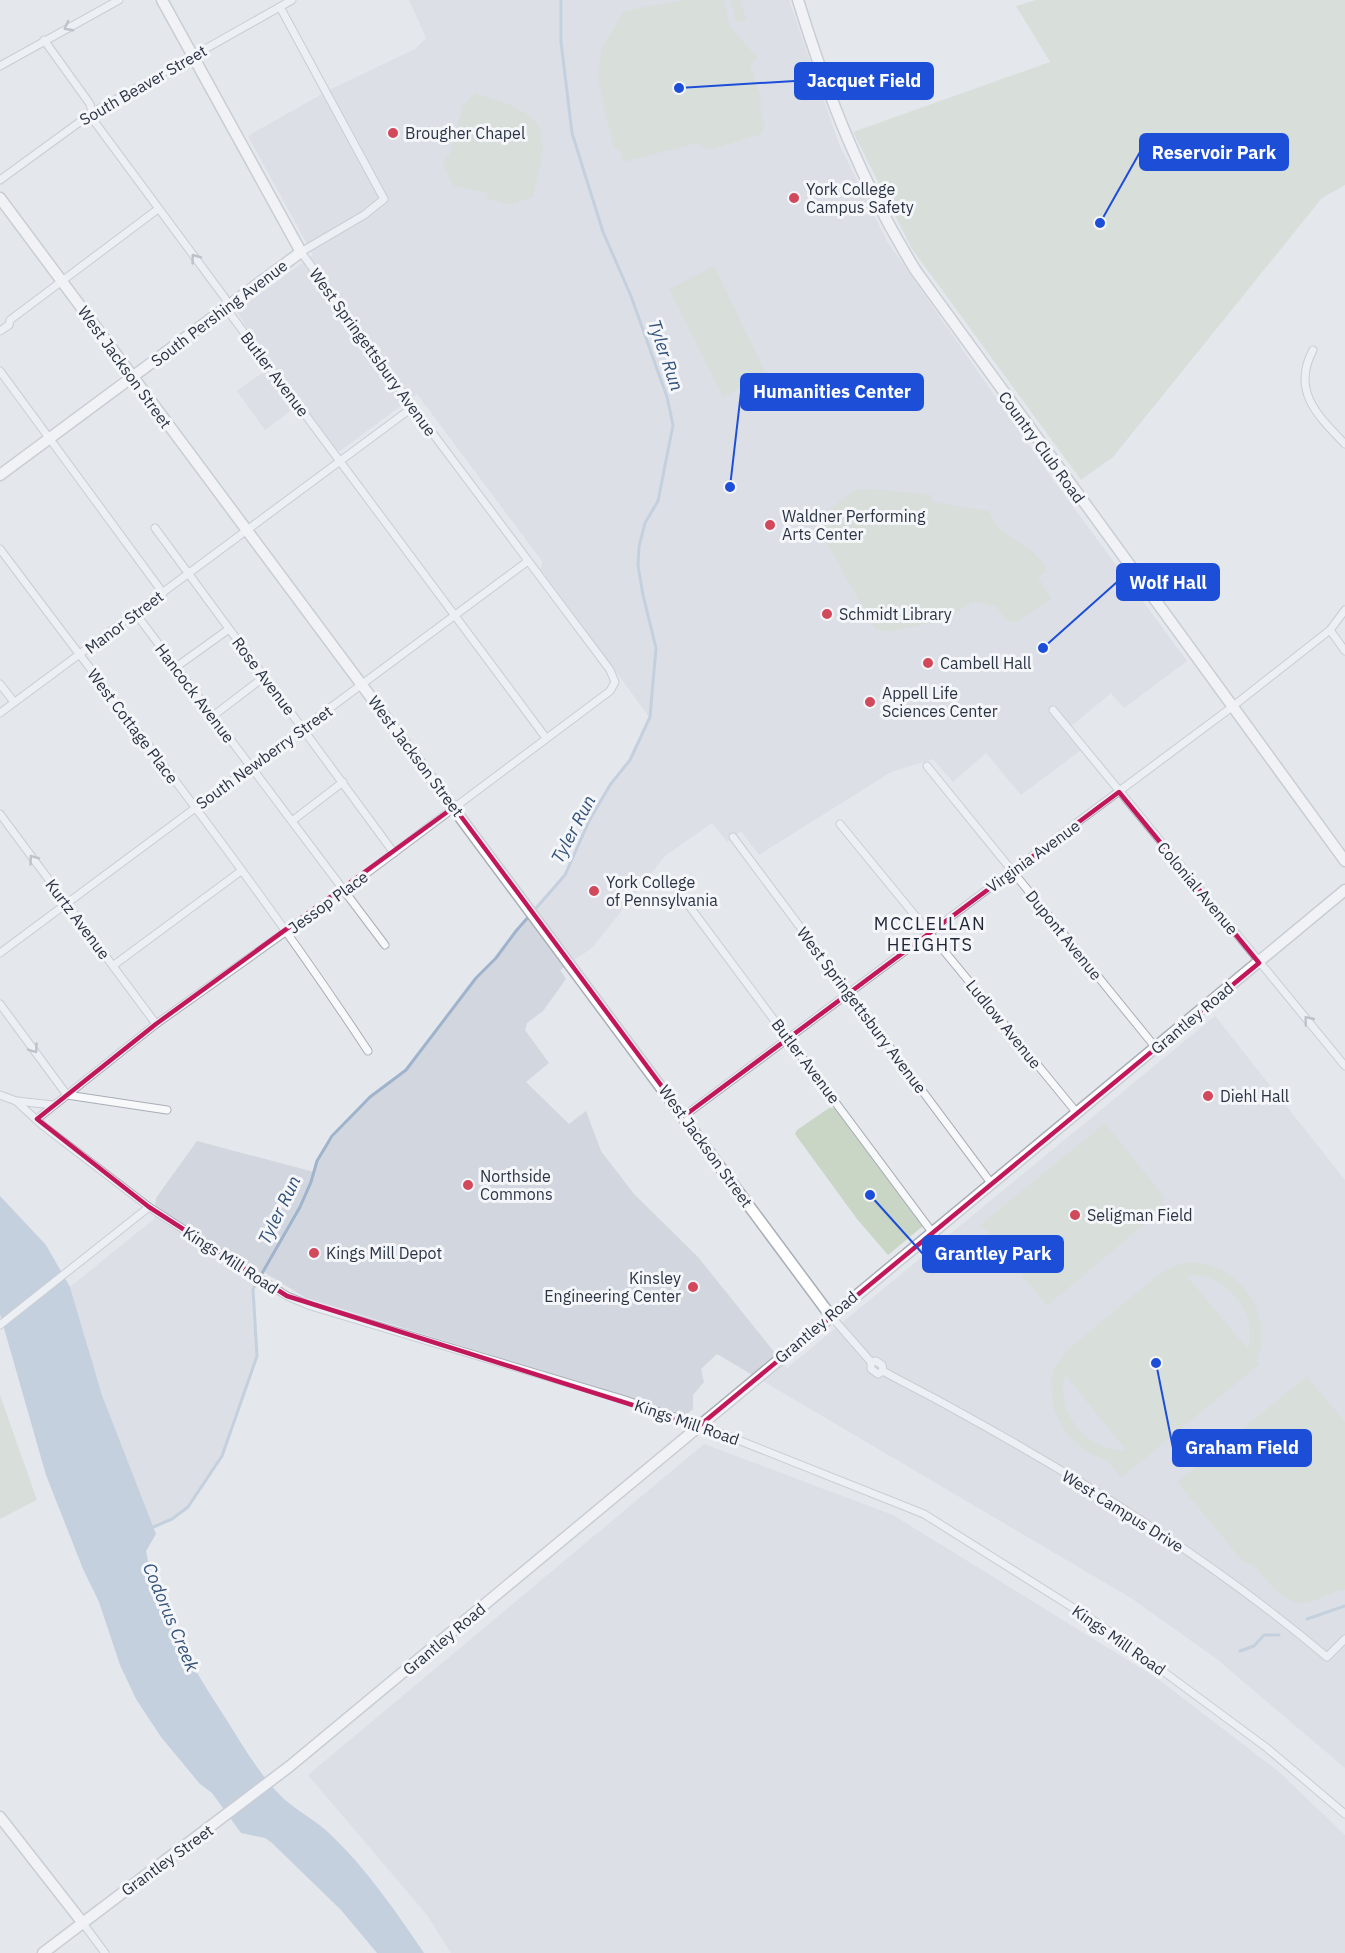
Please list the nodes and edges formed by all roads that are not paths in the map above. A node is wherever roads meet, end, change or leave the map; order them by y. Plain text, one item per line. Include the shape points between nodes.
1 (119, 0) edge
2 (162, 0) edge
3 (292, 0) edge
4 (798, 0) edge
5 (280, 7) junction
6 (44, 40) junction
7 (193, 56) junction
8 (0, 66) edge
9 (92, 113) junction
10 (0, 180) edge
11 (0, 198) edge
12 (158, 209) junction
13 (301, 252) junction
14 (63, 281) junction
15 (228, 306) junction
16 (0, 332) edge
17 (1313, 350) dead end
18 (0, 371) edge
19 (132, 377) junction
20 (413, 407) junction
21 (48, 440) junction
22 (1345, 444) edge
23 (340, 462) junction
24 (0, 475) edge
25 (155, 528) dead end
26 (247, 531) junction
27 (0, 549) edge
28 (528, 561) junction
29 (190, 574) junction
30 (163, 593) junction
31 (1345, 610) edge
32 (136, 614) junction
33 (455, 616) junction
34 (229, 629) junction
35 (1330, 630) junction
36 (1345, 651) edge
37 (80, 656) junction
38 (177, 667) junction
39 (264, 677) junction
40 (615, 682) joint
41 (0, 684) edge
42 (362, 684) junction
43 (14, 702) junction
44 (1232, 707) junction
45 (1053, 710) dead end
46 (0, 713) edge
47 (213, 716) junction
48 (303, 728) junction
49 (546, 738) junction
50 (927, 766) dead end
51 (250, 768) junction
52 (343, 782) junction
53 (1119, 792) junction
54 (454, 807) junction
55 (194, 809) junction
56 (0, 814) edge
57 (292, 821) junction
58 (840, 824) dead end
59 (733, 837) dead end
60 (394, 853) junction
61 (1345, 861) edge
62 (241, 871) junction
63 (1012, 871) junction
64 (1345, 890) edge
65 (343, 891) junction
66 (678, 891) dead end
67 (66, 903) junction
68 (285, 932) junction
69 (930, 932) junction
70 (385, 945) dead end
71 (0, 953) edge
72 (1259, 963) junction
73 (114, 965) junction
74 (849, 993) junction
75 (0, 1004) edge
76 (156, 1024) junction
77 (789, 1038) junction
78 (1156, 1048) junction
79 (368, 1051) dead end
80 (1345, 1066) edge
81 (0, 1095) edge
82 (67, 1095) junction
83 (16, 1101) junction
84 (53, 1105) junction
85 (167, 1110) dead end
86 (1077, 1113) junction
87 (684, 1116) junction
88 (37, 1119) junction
89 (992, 1183) junction
90 (149, 1207) junction
91 (932, 1232) junction
92 (831, 1315) junction
93 (0, 1325) edge
94 (699, 1426) junction
95 (1345, 1639) edge
96 (290, 1766) joint
97 (1345, 1814) edge
98 (2, 1825) edge
99 (82, 1922) junction
100 (44, 1953) edge
101 (105, 1953) edge

1 -> 6 street
2 - 7 street, West Springettsbury Avenue
3 - 5 street, South Beaver Street
4 - 44 street, Country Club Road via 843,132 889,227 946,314
5 - 7 street, South Beaver Street
5 - 13 street, South Pershing Avenue via 384,199
6 - 8 street
6 - 9 street, Butler Avenue
7 - 9 street, South Beaver Street
7 - 13 street, West Springettsbury Avenue
9 - 10 street, South Beaver Street
9 - 12 street, Butler Avenue
11 - 14 street, West Jackson Street
12 - 14 street
15 -> 12 street, Butler Avenue
13 - 15 street, South Pershing Avenue
13 - 20 street, West Springettsbury Avenue
14 - 16 street
14 - 19 street, West Jackson Street
15 - 19 street, South Pershing Avenue
15 - 23 street, Butler Avenue
17 - 22 street via 1305,370 1307,393 1315,414
18 - 21 street
19 - 21 street, South Pershing Avenue
19 - 26 street, West Jackson Street
20 - 23 street, Manor Street
20 - 28 street, West Springettsbury Avenue
21 - 24 street, South Pershing Avenue
21 - 30 street
23 - 26 street, Manor Street
23 - 33 street, Butler Avenue
25 - 29 street, Rose Avenue
26 - 29 street, Manor Street
26 - 42 street, West Jackson Street
27 - 37 street, West Cottage Place
28 - 33 street, South Newberry Street
28 - 40 street, West Springettsbury Avenue
29 - 30 street, Manor Street
29 - 34 street, Rose Avenue
30 - 32 street, Manor Street
31 - 35 street, Virginia Avenue
32 - 37 street, Manor Street
32 - 38 street, Hancock Avenue
33 - 42 street, South Newberry Street
33 - 49 street, Butler Avenue
34 - 38 street
34 - 39 street, Rose Avenue
35 - 36 street
35 - 44 street, Virginia Avenue
37 - 43 street, Manor Street
37 - 55 street, West Cottage Place
38 - 47 street, Hancock Avenue
39 - 47 street
39 - 48 street, Rose Avenue
40 - 49 street, Jessop Place via 610,691
41 - 43 street
42 - 48 street, South Newberry Street
42 - 54 street, West Jackson Street
43 - 46 street, Manor Street
44 - 53 street, Virginia Avenue
44 - 61 street, Country Club Road
45 - 53 street, Colonial Avenue
47 - 51 street, Hancock Avenue
48 - 51 street, South Newberry Street
48 - 52 street, Rose Avenue
49 - 54 street, Jessop Place
50 - 63 street, Dupont Avenue
51 - 55 street, South Newberry Street
51 - 57 street, Hancock Avenue
52 - 57 street
52 - 60 street, Rose Avenue
53 - 63 street, Virginia Avenue
53 - 72 street, Colonial Avenue
54 - 60 street, Jessop Place
54 - 87 street, West Jackson Street
55 - 62 street, West Cottage Place
55 - 67 street, South Newberry Street
67 -> 56 street, Kurtz Avenue
57 - 65 street, Hancock Avenue
58 - 69 street, Ludlow Avenue
59 - 74 street, West Springettsbury Avenue
60 - 65 street, Jessop Place
62 - 68 street, West Cottage Place
62 - 73 street
63 - 69 street, Virginia Avenue
63 - 78 street, Dupont Avenue
64 - 72 street, Grantley Road
65 - 68 street, Jessop Place
65 - 70 street, Hancock Avenue
66 - 77 street, Butler Avenue
67 - 71 street, South Newberry Street
67 - 73 street, Kurtz Avenue
68 - 76 street, Jessop Place
68 - 79 street, West Cottage Place
69 - 74 street, Virginia Avenue
69 - 86 street, Ludlow Avenue
72 - 78 street, Grantley Road
80 -> 72 street, Colonial Avenue
73 - 76 street, Kurtz Avenue
74 - 77 street, Virginia Avenue
74 - 89 street, West Springettsbury Avenue
75 -> 82 street
76 - 82 street, Jessop Place
77 - 87 street, Virginia Avenue
77 - 91 street, Butler Avenue
78 - 86 street, Grantley Road
81 - 83 street, Kings Mill Road
82 - 84 street, Jessop Place
82 - 85 street
83 - 84 street
83 - 88 street, Kings Mill Road
84 - 88 street, Jessop Place
86 - 89 street, Grantley Road
87 - 92 street, West Jackson Street
88 - 90 street, Kings Mill Road
89 - 91 street, Grantley Road
90 - 93 street
90 - 94 street, Kings Mill Road via 262,1281 311,1306 622,1399
91 - 92 street, Grantley Road
92 - 94 street, Grantley Road
92 - 95 street, West Campus Drive via 871,1362 882,1365 883,1371 968,1417 1144,1523 1246,1593 1327,1658
94 - 96 street, Grantley Road
94 - 97 street, Kings Mill Road via 906,1506 957,1534 1099,1624 1259,1742
96 - 99 street, Grantley Street
98 - 99 street
99 - 100 street, Grantley Street
99 - 101 street

